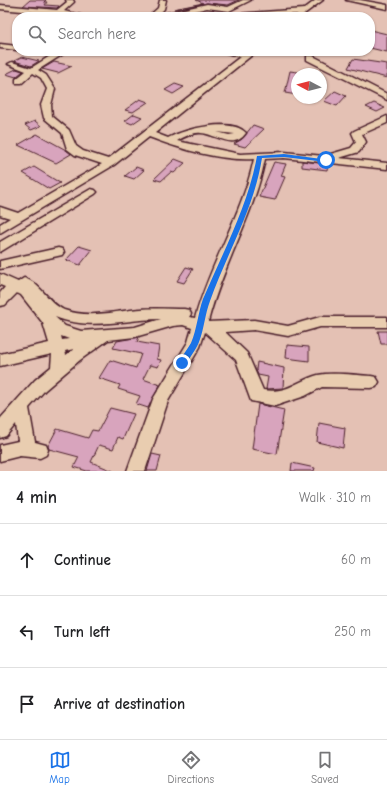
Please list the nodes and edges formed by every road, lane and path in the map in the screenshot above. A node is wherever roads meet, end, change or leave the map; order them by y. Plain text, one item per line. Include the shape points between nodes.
1 (69, 0) edge
2 (163, 0) edge
3 (248, 0) edge
4 (320, 0) edge
5 (349, 0) edge
6 (0, 7) edge
7 (387, 7) edge
8 (305, 11) joint
9 (58, 12) joint
10 (158, 12) edge
11 (181, 12) edge
12 (286, 12) edge
13 (0, 46) edge
14 (12, 47) edge
15 (55, 56) edge
16 (247, 56) edge
17 (310, 58) dead end
18 (12, 64) dead end
19 (32, 70) junction
20 (19, 81) dead end
21 (387, 97) edge
22 (387, 119) edge
23 (204, 130) dead end
24 (149, 134) junction
25 (169, 141) junction
26 (260, 156) junction
27 (326, 160) junction
28 (110, 163) junction
29 (387, 166) edge
30 (91, 192) dead end
31 (0, 211) edge
32 (19, 218) junction
33 (0, 229) edge
34 (0, 248) edge
35 (58, 252) dead end
36 (0, 265) edge
37 (0, 276) edge
38 (6, 282) edge
39 (0, 301) edge
40 (131, 316) junction
41 (50, 321) junction
42 (387, 322) edge
43 (203, 323) junction
44 (100, 336) junction
45 (58, 348) junction
46 (0, 360) edge
47 (58, 369) junction
48 (371, 382) dead end
49 (21, 406) junction
50 (0, 431) edge
51 (0, 453) edge
52 (136, 471) edge

1 - 9 street via 71,2
2 - 10 street
3 - 11 street via 229,9 207,6
4 - 8 street
5 - 7 street
6 - 9 street
8 - 12 street
13 - 14 street
15 - 19 street
16 - 24 street
17 - 21 street
18 - 19 street
19 - 20 street
19 - 28 street via 46,77 51,89 46,105 47,116 66,132 72,147 83,155
22 - 27 street via 357,133 361,142 355,150
23 - 25 street via 189,132
24 - 25 street
24 - 28 street
25 - 26 street via 240,157
26 - 27 street via 284,155
26 - 43 street via 256,181
27 - 29 street
28 - 32 street
30 - 34 street
31 - 32 street
32 - 33 street
35 - 36 street
37 - 40 street via 23,282 57,314 96,320
38 - 39 street via 12,290
38 - 41 street via 26,292
40 - 43 street via 166,313
40 - 44 street
41 - 44 street via 69,334 81,337
41 - 45 street
42 - 43 street via 320,322 288,331
43 - 44 street via 173,320 135,332
43 - 48 street via 242,357 257,396 275,399 320,381
43 - 52 street via 162,399
44 - 45 street
44 - 47 street
45 - 46 street
45 - 47 street
47 - 49 street
49 - 50 street
49 - 51 street via 34,449 10,449

